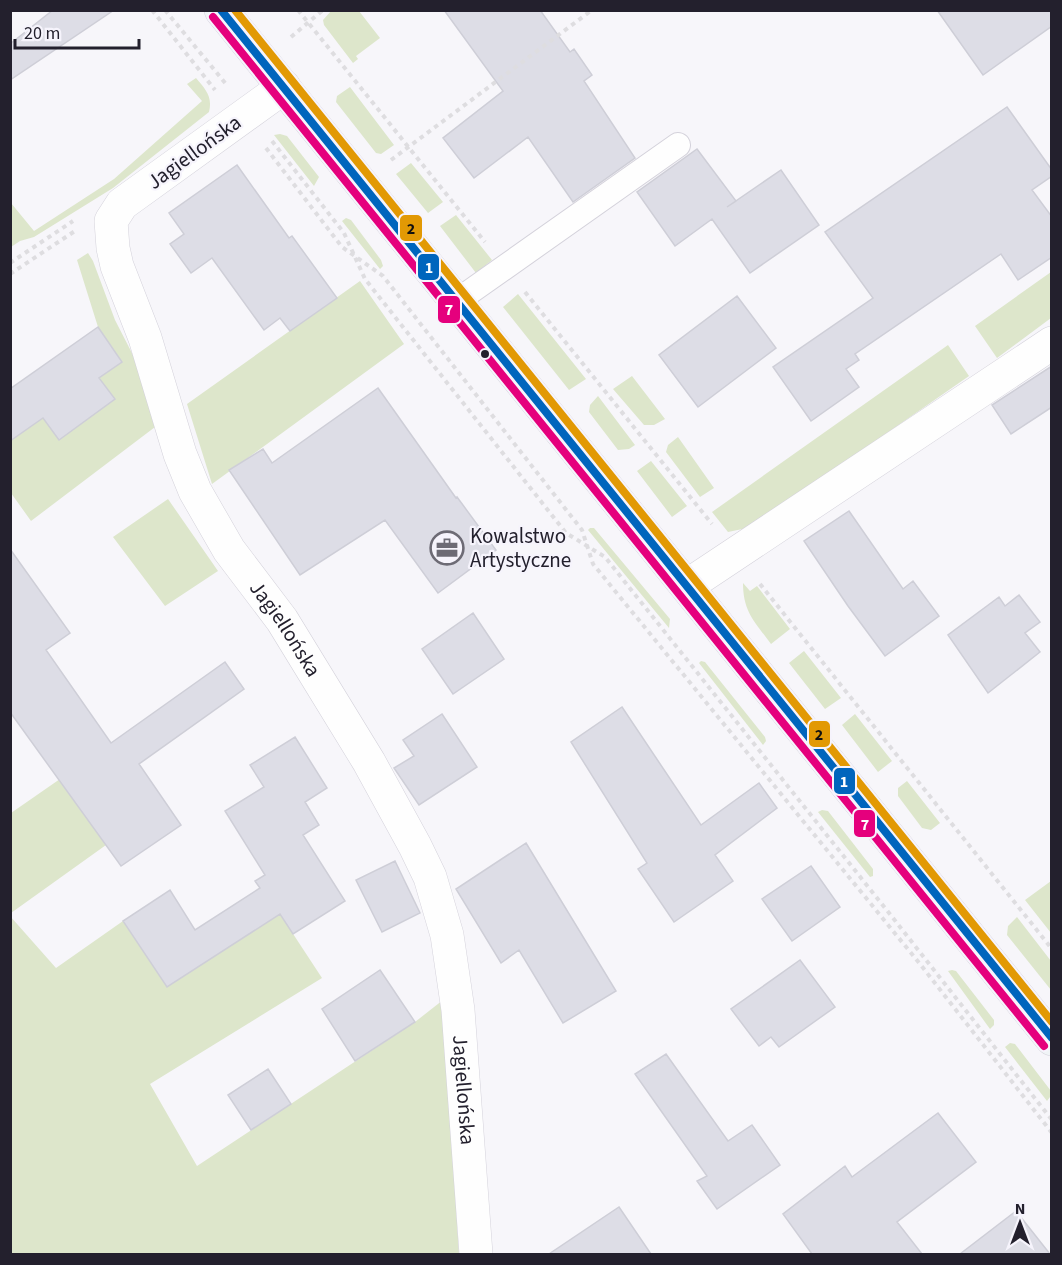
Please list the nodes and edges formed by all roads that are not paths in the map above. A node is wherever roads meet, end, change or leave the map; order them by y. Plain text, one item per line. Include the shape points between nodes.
1 (221, 10) edge
2 (284, 87) junction
3 (678, 146) dead end
4 (457, 301) junction
5 (1052, 343) edge
6 (687, 586) junction
7 (1052, 1039) edge
8 (476, 1254) edge

1 - 2 street
2 - 4 street
2 - 8 street, Jagiellońska via 119,207 111,221 111,234 117,266 195,491 229,550 282,620 369,762 430,877 447,935 458,1010
3 - 4 lane
4 - 6 street
5 - 6 street
6 - 7 street

